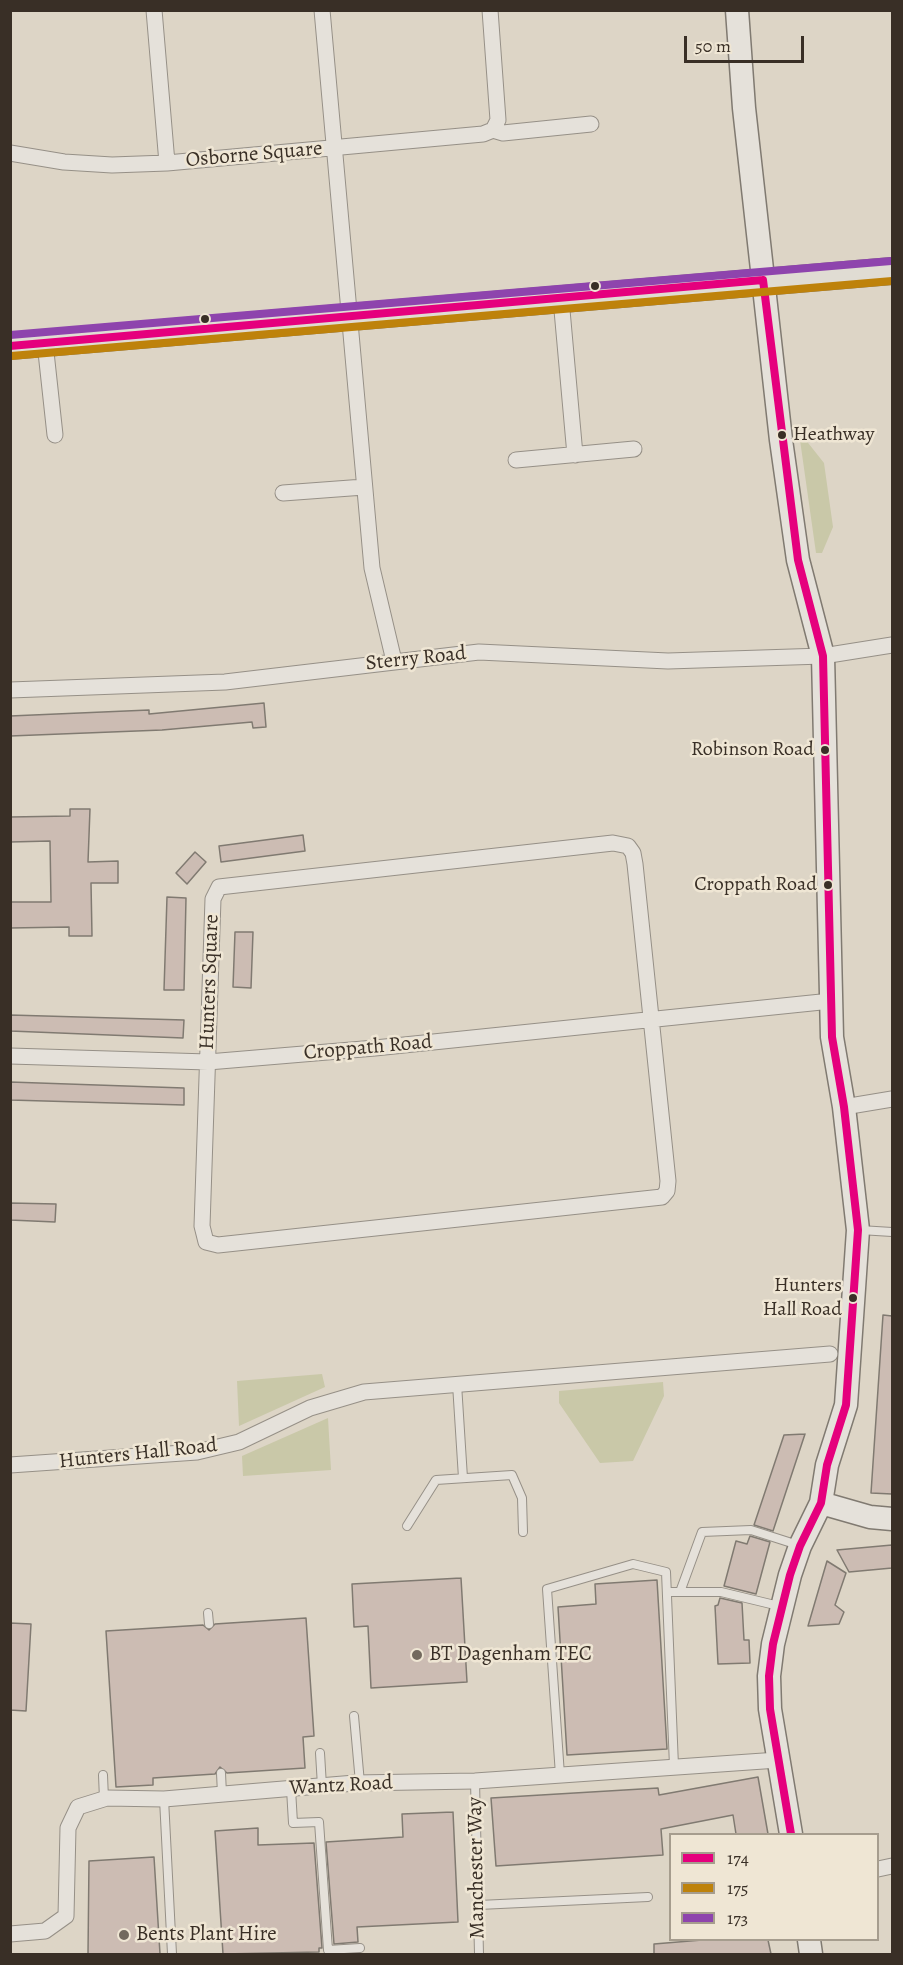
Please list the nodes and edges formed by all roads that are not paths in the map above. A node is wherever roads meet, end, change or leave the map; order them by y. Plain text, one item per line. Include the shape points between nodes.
1 (154, 10) edge
2 (322, 10) edge
3 (490, 10) edge
4 (737, 10) edge
5 (591, 124) dead end
6 (493, 130) junction
7 (334, 148) junction
8 (10, 153) edge
9 (167, 163) junction
10 (892, 271) edge
11 (763, 280) junction
12 (561, 299) junction
13 (349, 316) junction
14 (45, 343) junction
15 (10, 346) edge
16 (54, 435) dead end
17 (634, 450) dead end
18 (575, 454) junction
19 (516, 460) dead end
20 (364, 487) junction
21 (283, 493) dead end
22 (892, 645) edge
23 (823, 656) junction
24 (394, 661) junction
25 (10, 690) edge
26 (831, 1001) junction
27 (650, 1019) junction
28 (10, 1056) edge
29 (208, 1062) junction
30 (892, 1099) edge
31 (844, 1107) junction
32 (858, 1230) junction
33 (892, 1232) edge
34 (830, 1354) dead end
35 (458, 1384) junction
36 (10, 1465) edge
37 (463, 1478) junction
38 (821, 1503) junction
39 (892, 1519) edge
40 (407, 1526) dead end
41 (523, 1532) dead end
42 (800, 1545) junction
43 (667, 1592) junction
44 (680, 1592) junction
45 (781, 1607) junction
46 (208, 1613) dead end
47 (210, 1624) dead end
48 (354, 1716) dead end
49 (320, 1753) dead end
50 (778, 1760) junction
51 (674, 1766) junction
52 (220, 1773) dead end
53 (103, 1774) dead end
54 (560, 1774) junction
55 (475, 1781) junction
56 (360, 1783) junction
57 (322, 1786) junction
58 (291, 1789) junction
59 (222, 1794) junction
60 (104, 1799) junction
61 (164, 1799) junction
62 (791, 1833) edge
63 (648, 1897) dead end
64 (479, 1905) junction
65 (10, 1934) edge
66 (360, 1948) dead end
67 (172, 1954) edge
68 (479, 1954) edge

1 - 9 street, Osborne Square
2 - 7 street
3 - 6 street via 498,109
4 - 11 street
5 - 6 street, Osborne Square via 503,133
6 - 7 street, Osborne Square via 472,136
7 - 9 street, Osborne Square
7 - 13 street
8 - 9 street via 64,162
10 - 11 main road
11 - 12 main road
11 - 23 street via 798,560
12 - 13 main road
12 - 18 street
13 - 14 main road
13 - 20 street
14 - 15 main road
14 - 16 street
17 - 18 street
18 - 19 street
20 - 21 street
20 - 24 street via 372,568
22 - 23 street
23 - 24 street, Sterry Road via 668,661 479,652
23 - 26 street
24 - 25 street, Sterry Road via 225,682
26 - 27 street, Croppath Road
26 - 31 street via 832,1037
27 - 29 street, Croppath Road
27 - 29 street, Hunters Square via 633,853 628,846 613,843 219,887 213,899
27 - 29 street, Hunters Square via 668,1181 662,1197 218,1245 206,1242 202,1226
28 - 29 street, Croppath Road
30 - 31 street
31 - 32 street
32 - 33 lane
32 - 38 street via 846,1405 827,1465
34 - 35 street, Hunters Hall Road
35 - 36 street, Hunters Hall Road via 355,1394 310,1408 239,1442 196,1452
35 - 37 lane
37 - 40 lane via 436,1480
37 - 41 lane via 512,1475 522,1498
38 - 39 street
38 - 42 street
42 - 44 lane via 751,1530 702,1532
42 - 45 street
43 - 44 lane
43 - 51 lane
43 - 54 lane via 666,1572 633,1564 548,1589
44 - 45 lane via 721,1592
45 - 50 street via 769,1676
46 - 47 lane
48 - 56 lane
49 - 57 lane
50 - 51 street, Wantz Road
50 - 62 street
51 - 54 street, Wantz Road
52 - 59 lane
53 - 60 lane
54 - 55 street, Wantz Road
55 - 56 street, Wantz Road
55 - 64 lane, Manchester Way
56 - 57 street, Wantz Road
57 - 58 street, Wantz Road
58 - 59 street, Wantz Road
58 - 66 lane via 293,1823 319,1822 328,1950
59 - 61 street, Wantz Road
60 - 61 street, Wantz Road
60 - 65 street, Wantz Road via 78,1807 68,1828 66,1916 45,1931
61 - 67 lane
63 - 64 lane
64 - 68 lane, Manchester Way

